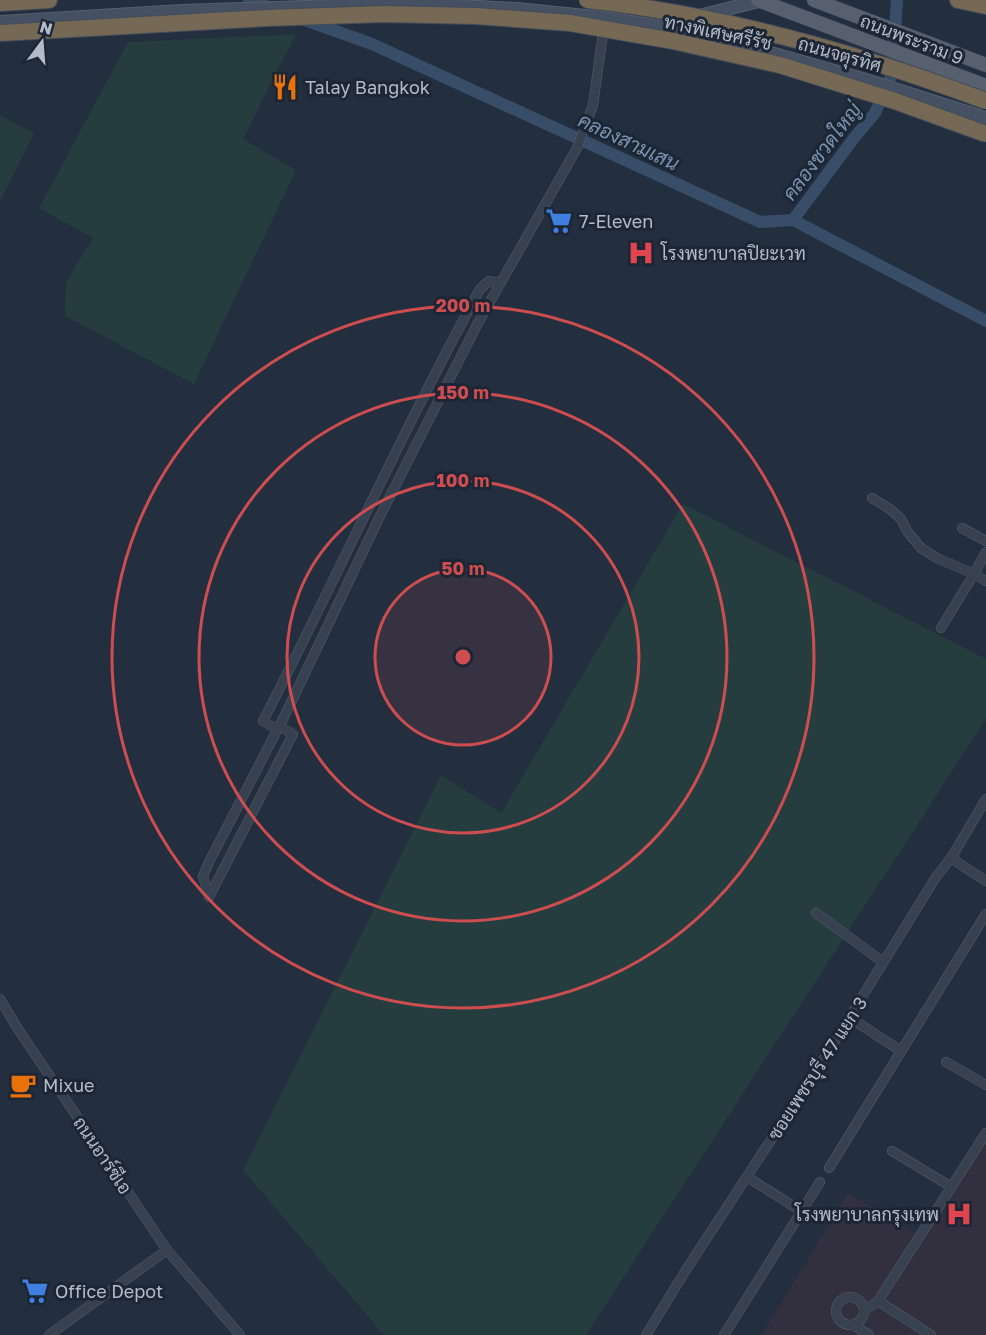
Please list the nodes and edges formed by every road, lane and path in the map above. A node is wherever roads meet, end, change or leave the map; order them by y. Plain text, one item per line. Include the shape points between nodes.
1 (49, 0) edge
2 (587, 0) edge
3 (598, 0) edge
4 (759, 0) edge
5 (815, 0) edge
6 (958, 0) edge
7 (0, 3) edge
8 (986, 6) edge
9 (605, 18) junction
10 (0, 22) edge
11 (657, 26) junction
12 (0, 33) edge
13 (986, 65) edge
14 (983, 85) edge
15 (986, 101) edge
16 (986, 118) edge
17 (986, 134) edge
18 (500, 283) junction
19 (443, 359) junction
20 (457, 366) junction
21 (872, 498) dead end
22 (366, 511) junction
23 (379, 518) junction
24 (962, 528) dead end
25 (986, 542) edge
26 (986, 552) edge
27 (974, 574) junction
28 (986, 581) edge
29 (325, 596) junction
30 (339, 603) junction
31 (941, 628) dead end
32 (282, 684) junction
33 (297, 691) junction
34 (278, 727) junction
35 (986, 800) edge
36 (951, 858) junction
37 (986, 882) edge
38 (816, 913) dead end
39 (986, 914) edge
40 (884, 962) junction
41 (0, 999) edge
42 (849, 1017) junction
43 (901, 1051) junction
44 (946, 1062) dead end
45 (986, 1085) edge
46 (986, 1132) edge
47 (892, 1151) dead end
48 (829, 1168) dead end
49 (747, 1177) junction
50 (820, 1182) dead end
51 (950, 1186) junction
52 (801, 1211) junction
53 (168, 1250) junction
54 (878, 1301) junction
55 (864, 1311) junction
56 (854, 1325) junction
57 (650, 1334) edge
58 (49, 1335) edge
59 (240, 1335) edge
60 (724, 1335) edge
61 (869, 1335) edge
62 (931, 1335) edge

1 - 7 highway
2 - 15 highway, ทางพิเศษศรีรัช, bridge via 756,29 845,53
3 - 9 main road
4 - 11 main road
4 - 14 main road, ถนนพระราม 9
5 - 13 main road, ถนนพระราม 9
6 - 8 highway
9 - 10 main road, ถนนจตุรทิศ via 517,9 395,4 182,10
9 - 11 main road, ถนนจตุรทิศ
9 - 18 street via 593,105 577,148
11 - 16 main road, ถนนจตุรทิศ via 732,42
12 - 17 highway, ทางพิเศษศรีรัช, bridge via 384,14 570,24 673,41 780,65
18 - 19 street via 489,281 480,289
18 - 20 street
19 - 20 street
19 - 22 street
20 - 23 street
21 - 27 street via 901,519 921,548
22 - 23 street
22 - 29 street
23 - 30 street
24 - 25 street
26 - 27 street
27 - 28 street
27 - 31 street
29 - 30 street
29 - 32 street
30 - 33 street
32 - 33 street
32 - 34 street via 263,721
33 - 34 street
34 - 34 street via 293,734 209,897 202,876
35 - 36 street, ซอยเพชรบุรี 47 แยก 3
36 - 37 street
36 - 40 street, ซอยเพชรบุรี 47 แยก 3
38 - 40 street
39 - 43 street
40 - 42 street, ซอยเพชรบุรี 47 แยก 3
41 - 53 street, ถนนอาร์ซีเอ
42 - 43 street
42 - 49 street, ซอยเพชรบุรี 47 แยก 3
43 - 48 street
44 - 45 street
46 - 51 street
47 - 51 street
49 - 52 street
49 - 57 street, ซอยเพชรบุรี 47 แยก 3 via 686,1270
50 - 52 street
51 - 54 street
52 - 60 street
53 - 58 street
53 - 59 street, ถนนอาร์ซีเอ
54 - 55 street
54 - 62 street
55 - 56 street
55 - 56 street via 862,1303 854,1297 838,1304 837,1317 844,1324
56 - 61 street

